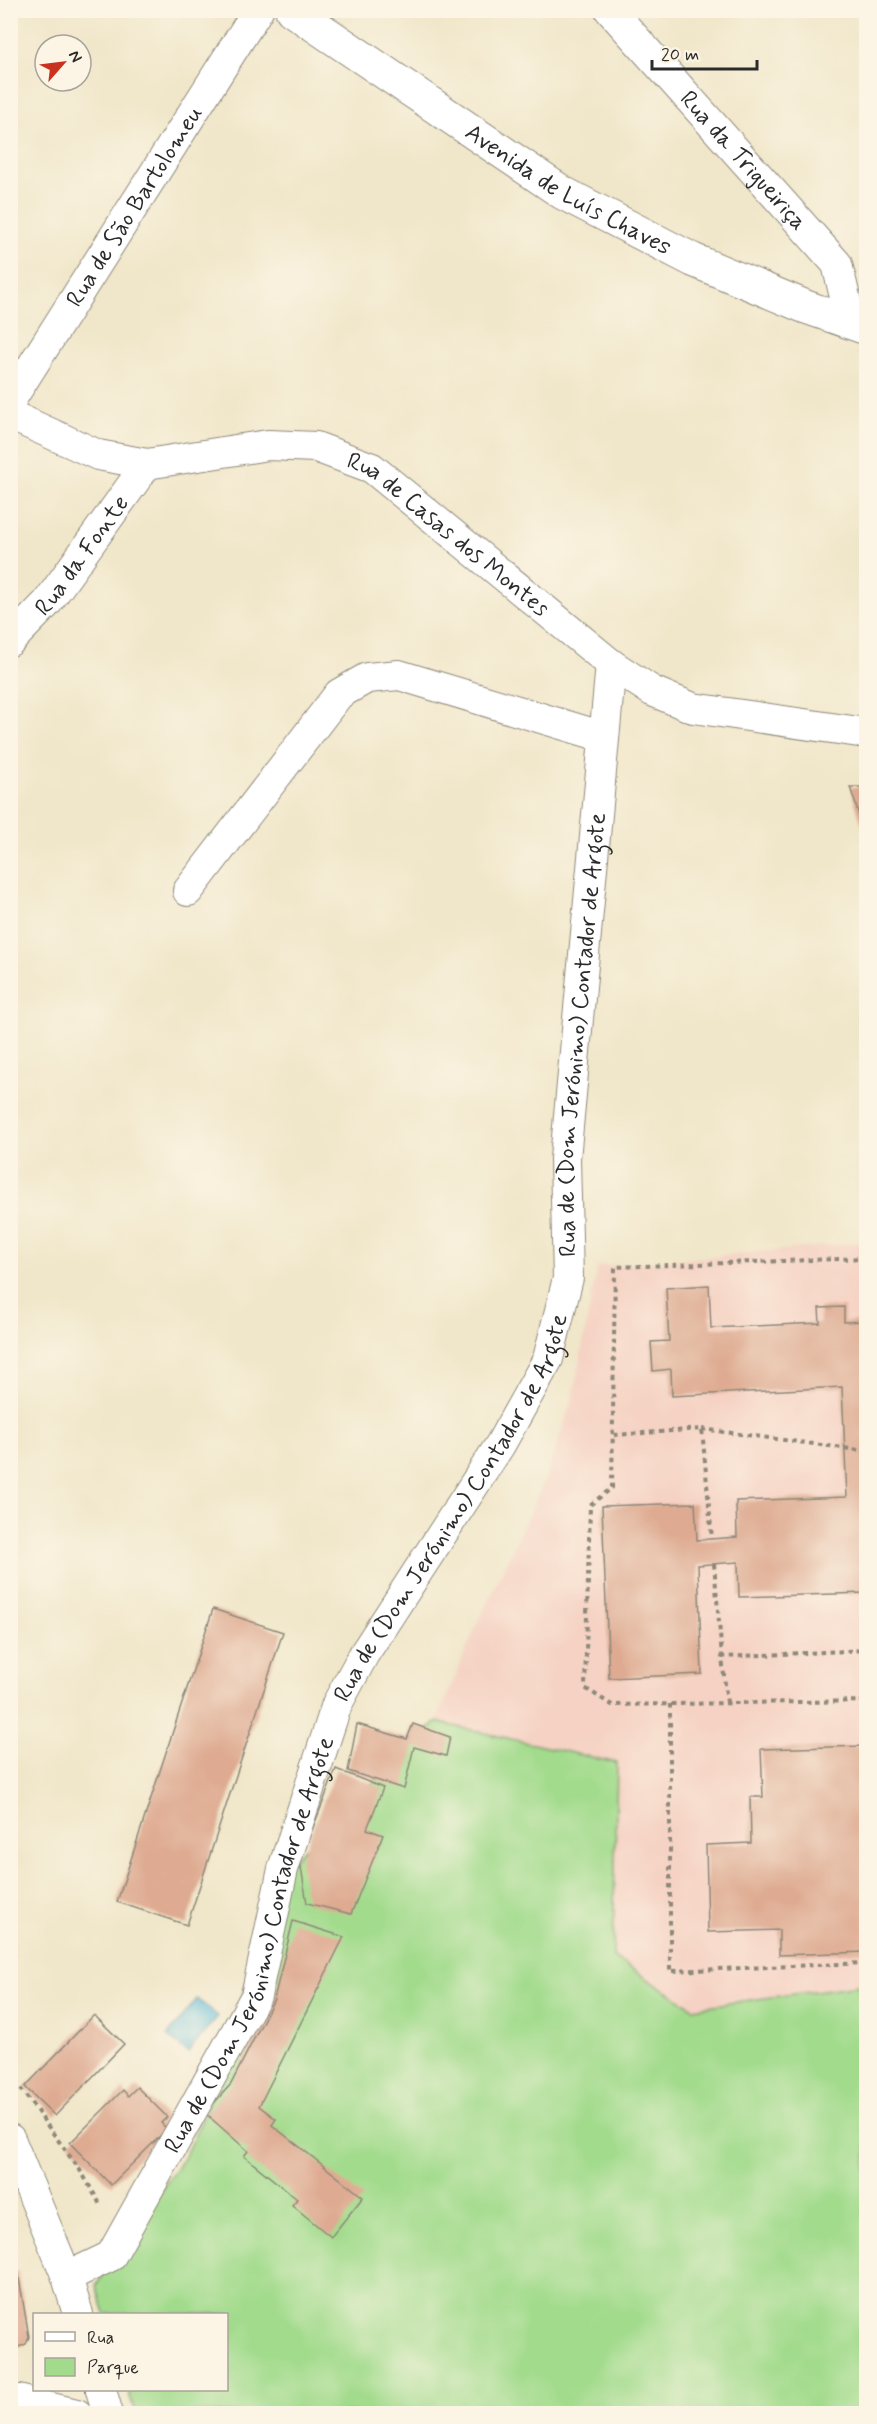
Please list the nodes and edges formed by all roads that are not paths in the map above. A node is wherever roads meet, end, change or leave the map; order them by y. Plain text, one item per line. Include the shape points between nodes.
1 (258, 10) edge
2 (292, 10) edge
3 (610, 10) edge
4 (859, 325) edge
5 (10, 401) edge
6 (10, 415) edge
7 (147, 464) junction
8 (10, 641) edge
9 (611, 664) junction
10 (867, 733) edge
11 (604, 737) junction
12 (188, 891) dead end
13 (10, 2139) edge
14 (67, 2277) junction
15 (78, 2313) edge
16 (101, 2391) edge
17 (10, 2398) edge
18 (77, 2414) edge
19 (108, 2414) edge

1 - 5 street, Rua de São Bartolomeu
2 - 4 main road, Avenida de Luís Chaves via 562,193 693,260
3 - 4 street, Rua da Trigueiriça via 837,264
6 - 7 street, Rua de Casas dos Montes via 98,455
7 - 8 street, Rua da Fonte via 47,603
7 - 9 street, Rua de Casas dos Montes via 268,446 316,447 372,468
9 - 10 street, Rua de Casas dos Montes via 652,691 693,708
9 - 11 street, Rua de (Dom Jerónimo) Contador de Argote
11 - 12 street via 399,675 367,678 339,694
11 - 14 street, Rua de (Dom Jerónimo) Contador de Argote via 565,1160 568,1278 548,1359 500,1445 364,1654 337,1704 283,1869 256,1996 111,2256
13 - 14 street
14 - 15 street
16 - 19 street
17 - 18 street

